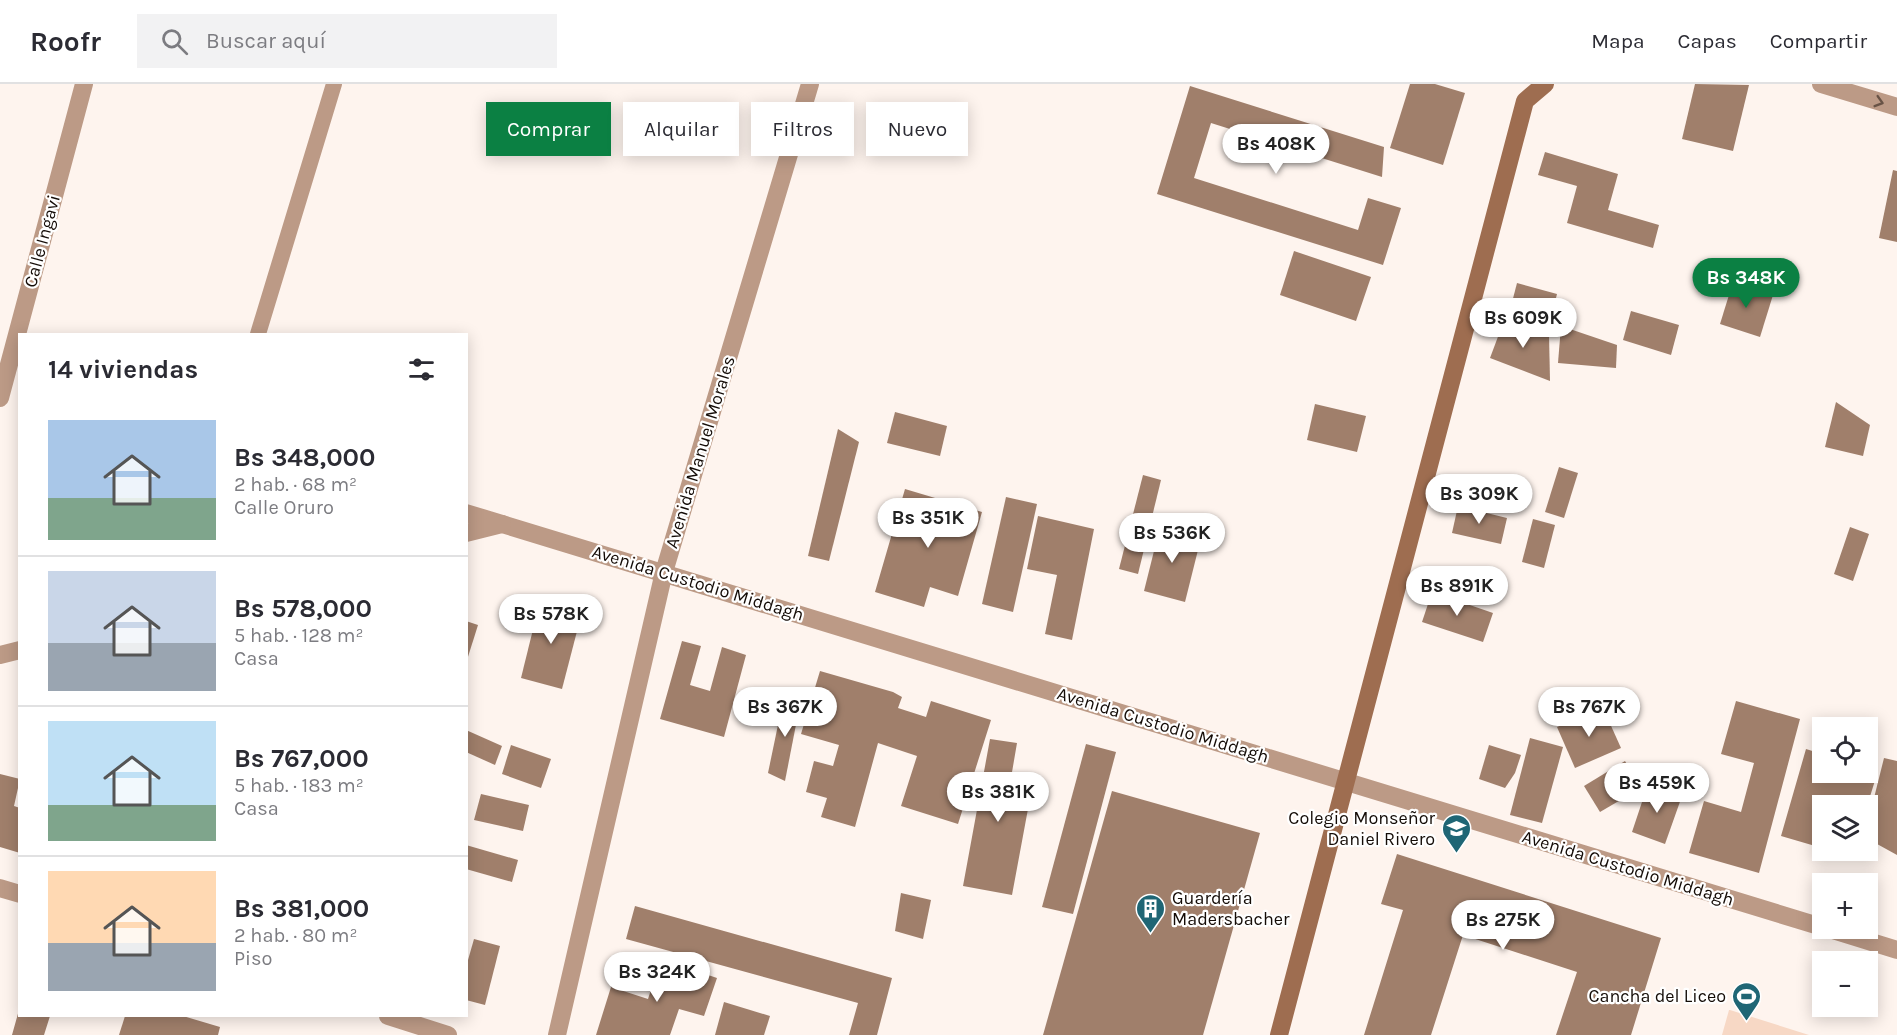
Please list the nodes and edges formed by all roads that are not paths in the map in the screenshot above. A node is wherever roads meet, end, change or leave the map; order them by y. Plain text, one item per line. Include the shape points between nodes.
1 (84, 84) edge
2 (334, 84) edge
3 (810, 84) edge
4 (1545, 84) edge
5 (1821, 84) edge
6 (1897, 107) edge
7 (22, 333) edge
8 (258, 333) edge
9 (18, 349) edge
10 (8, 389) edge
11 (468, 514) edge
12 (504, 523) junction
13 (468, 532) edge
14 (664, 572) junction
15 (18, 650) edge
16 (0, 655) edge
17 (1346, 781) junction
18 (0, 888) edge
19 (18, 893) edge
20 (1812, 924) edge
21 (1860, 939) edge
22 (1897, 950) edge
23 (391, 1017) edge
24 (448, 1035) edge
25 (557, 1035) edge
26 (1279, 1035) edge

1 - 7 street, Calle Ingavi
2 - 8 lane
3 - 14 street, Avenida Manuel Morales
4 - 17 street via 1526,101
5 -> 6 street
9 - 10 street, Calle Ingavi
11 - 12 street, Avenida Custodio Middagh
12 - 13 street
12 - 14 street, Avenida Custodio Middagh
14 - 17 street, Avenida Custodio Middagh
14 - 25 street, Avenida Manuel Morales
15 - 16 street
17 - 20 street, Avenida Custodio Middagh
17 - 26 street
18 - 19 street
21 - 22 street, Avenida Custodio Middagh
23 - 24 street

